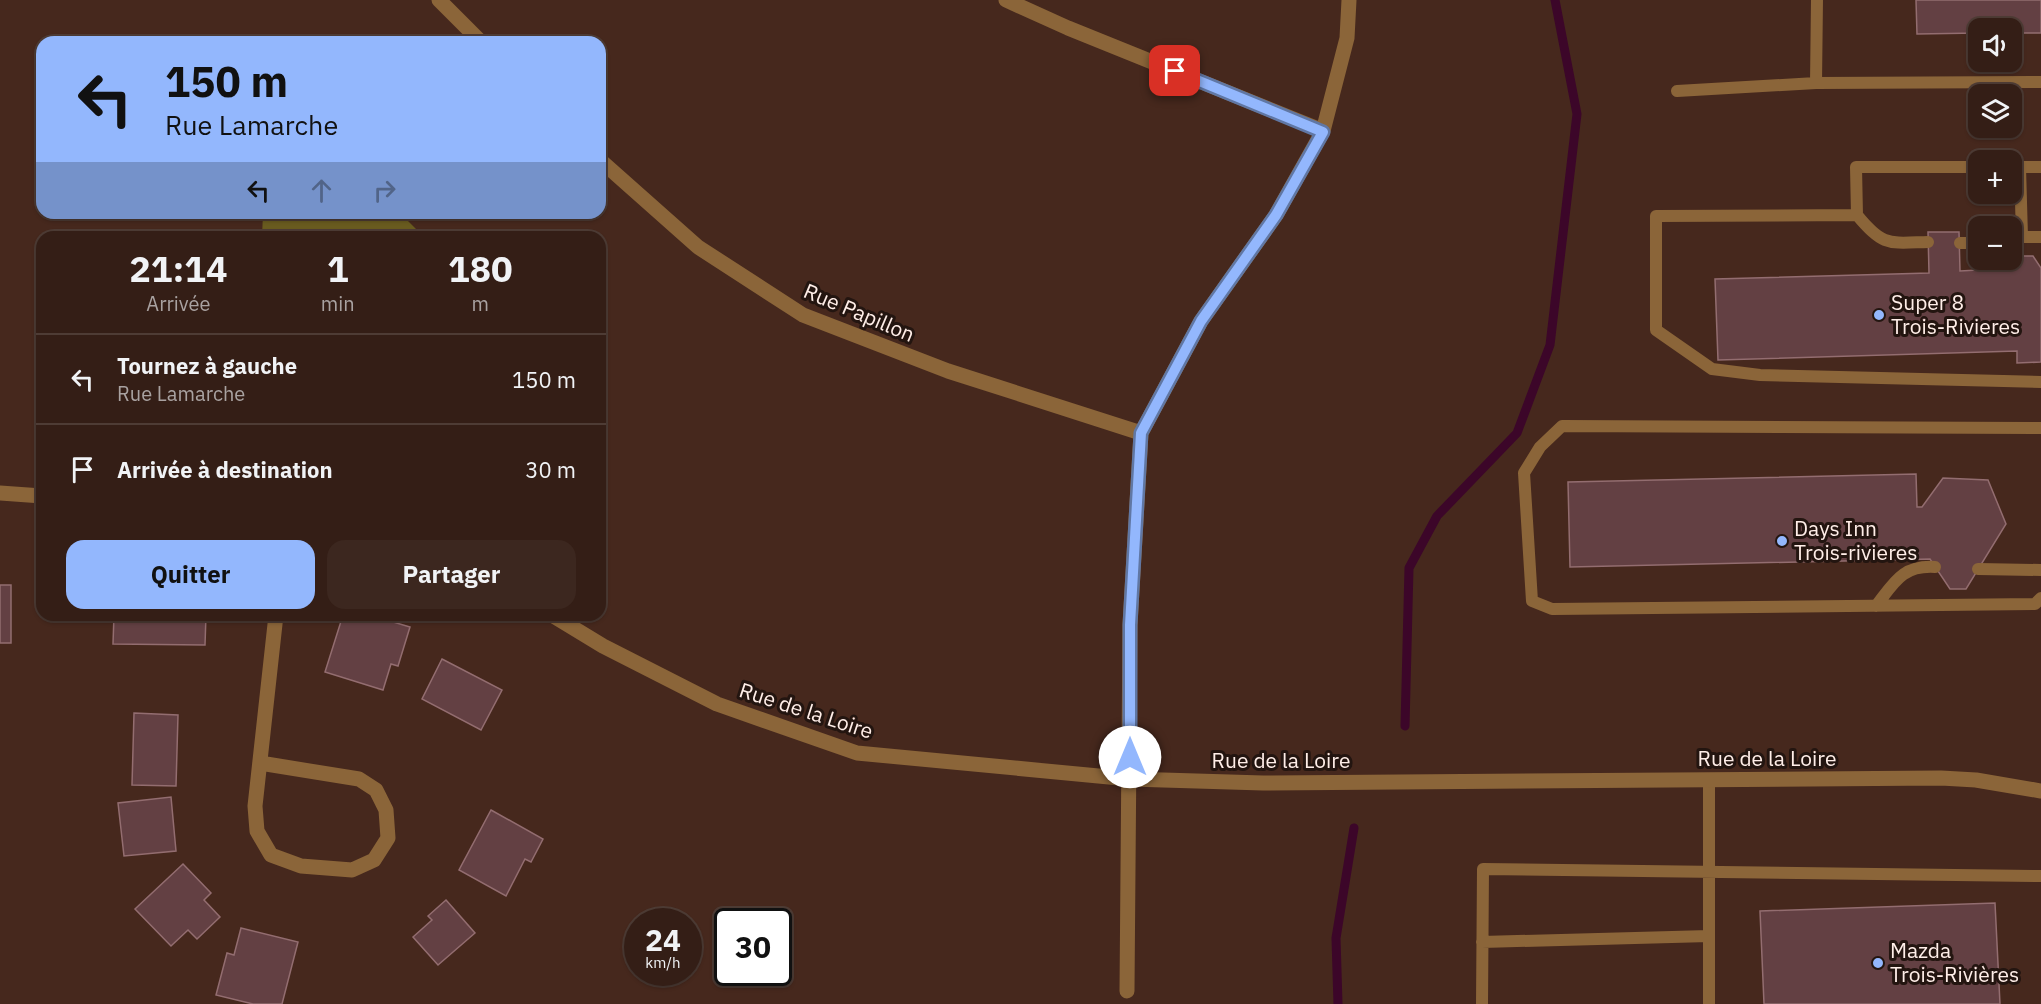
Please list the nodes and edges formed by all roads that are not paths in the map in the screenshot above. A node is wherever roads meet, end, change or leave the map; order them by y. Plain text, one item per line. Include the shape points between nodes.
1 (439, 0) edge
2 (1006, 0) edge
3 (1349, 0) edge
4 (1817, 0) edge
5 (475, 36) edge
6 (2041, 82) edge
7 (1816, 83) junction
8 (1677, 91) dead end
9 (1323, 132) junction
10 (606, 165) edge
11 (1968, 167) edge
12 (2022, 167) edge
13 (2041, 167) edge
14 (1857, 215) junction
15 (2041, 237) edge
16 (2022, 238) edge
17 (1928, 242) dead end
18 (1960, 243) dead end
19 (1968, 243) edge
20 (2041, 382) edge
21 (2041, 428) edge
22 (1141, 433) junction
23 (0, 493) edge
24 (36, 496) edge
25 (1935, 567) dead end
26 (1978, 569) dead end
27 (2041, 570) edge
28 (2041, 598) edge
29 (1876, 606) junction
30 (275, 621) edge
31 (562, 621) edge
32 (260, 763) junction
33 (1130, 779) junction
34 (1709, 780) junction
35 (2041, 791) edge
36 (1708, 872) junction
37 (2041, 876) edge
38 (1708, 936) junction
39 (1482, 942) junction
40 (1127, 991) dead end
41 (1482, 1004) edge
42 (1709, 1004) edge

1 - 5 street
2 - 9 street
3 - 9 street via 1347,38
4 - 7 lane
6 - 7 lane
7 - 8 lane
9 - 22 street via 1276,215 1201,321
10 - 22 street, Rue Papillon via 698,247 803,315 948,371
11 - 14 lane via 1856,167
12 - 13 lane
14 - 17 lane via 1870,231 1888,243
14 - 20 lane via 1656,216 1656,330 1712,369 1741,373
15 - 16 lane
18 - 19 lane
21 - 29 lane via 1562,426 1540,447 1524,473 1532,601 1552,609
22 - 33 street via 1130,625
23 - 24 street
25 - 29 lane via 1922,566 1901,573
26 - 27 lane
28 - 29 lane via 2035,604
30 - 32 street
31 - 33 street, Rue de la Loire via 717,704 857,753
32 - 32 street via 255,806 257,831 271,855 301,866 352,870 374,860 388,838 386,810 376,790 359,779
33 - 34 street, Rue de la Loire via 1263,783
33 - 40 street
34 - 35 street, Rue de la Loire via 1941,778
34 - 36 lane
36 - 37 lane
36 - 38 lane
36 - 39 lane via 1483,869
38 - 39 lane
38 - 42 lane
39 - 41 lane

